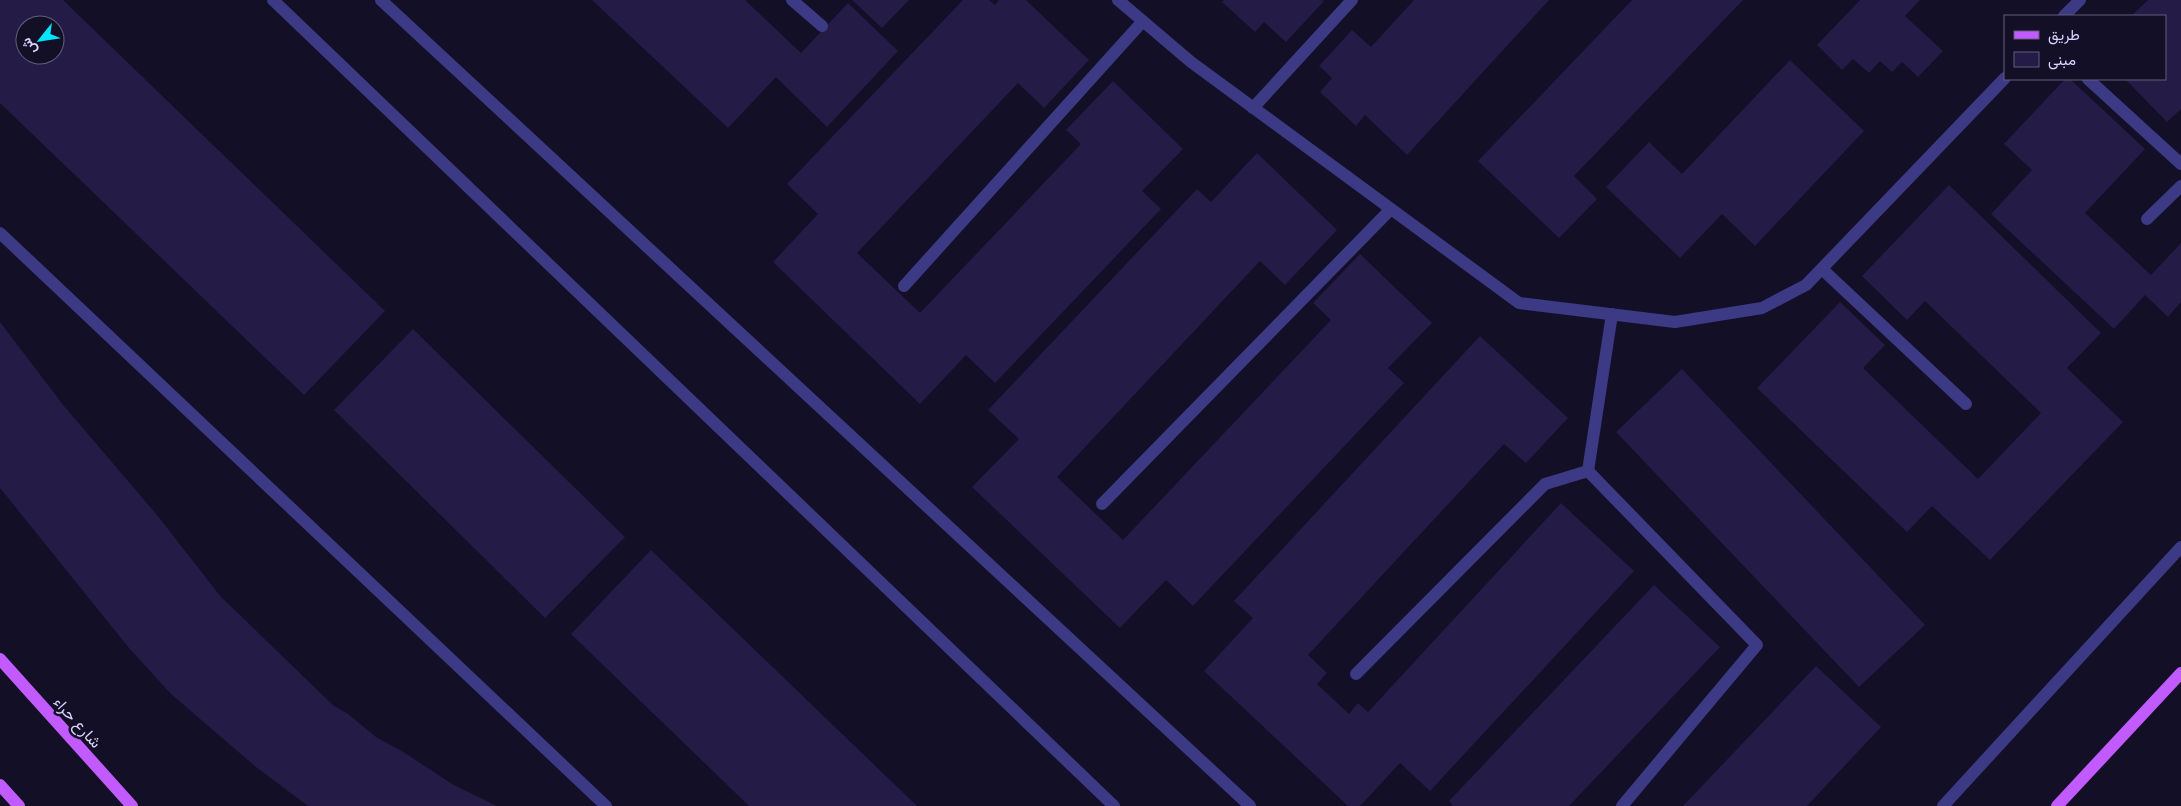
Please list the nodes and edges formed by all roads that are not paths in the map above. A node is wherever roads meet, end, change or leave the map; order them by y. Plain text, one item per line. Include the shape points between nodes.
1 (272, 0) edge
2 (381, 0) edge
3 (792, 0) edge
4 (1118, 0) edge
5 (1352, 0) edge
6 (2080, 0) edge
7 (2065, 15) edge
8 (1143, 21) junction
9 (822, 26) dead end
10 (2004, 79) edge
11 (2089, 80) edge
12 (1253, 108) junction
13 (2181, 164) edge
14 (2181, 186) edge
15 (1391, 209) junction
16 (2147, 219) dead end
17 (0, 233) edge
18 (1822, 269) junction
19 (904, 286) dead end
20 (1612, 314) junction
21 (1966, 404) dead end
22 (1588, 471) junction
23 (1102, 504) dead end
24 (2181, 547) edge
25 (0, 659) edge
26 (1356, 674) dead end
27 (2181, 674) edge
28 (0, 785) edge
29 (19, 806) edge
30 (132, 806) edge
31 (606, 806) edge
32 (1114, 806) edge
33 (1250, 806) edge
34 (1622, 806) edge
35 (1943, 806) edge
36 (2057, 806) edge

1 - 32 street
2 - 33 street
3 - 9 street
4 - 8 street
5 - 12 street
6 - 7 street
8 - 12 street
8 - 19 street
10 - 18 street
11 - 13 street
12 - 15 street
14 - 16 street
15 - 20 street via 1518,303
15 - 23 street
17 - 31 street
18 - 20 street via 1806,285 1762,308 1675,322
18 - 21 street
20 - 22 street
22 - 26 street via 1545,484
22 - 34 street via 1757,645
24 - 35 street
25 - 30 main road, شارع حراء
27 - 36 main road
28 - 29 main road

